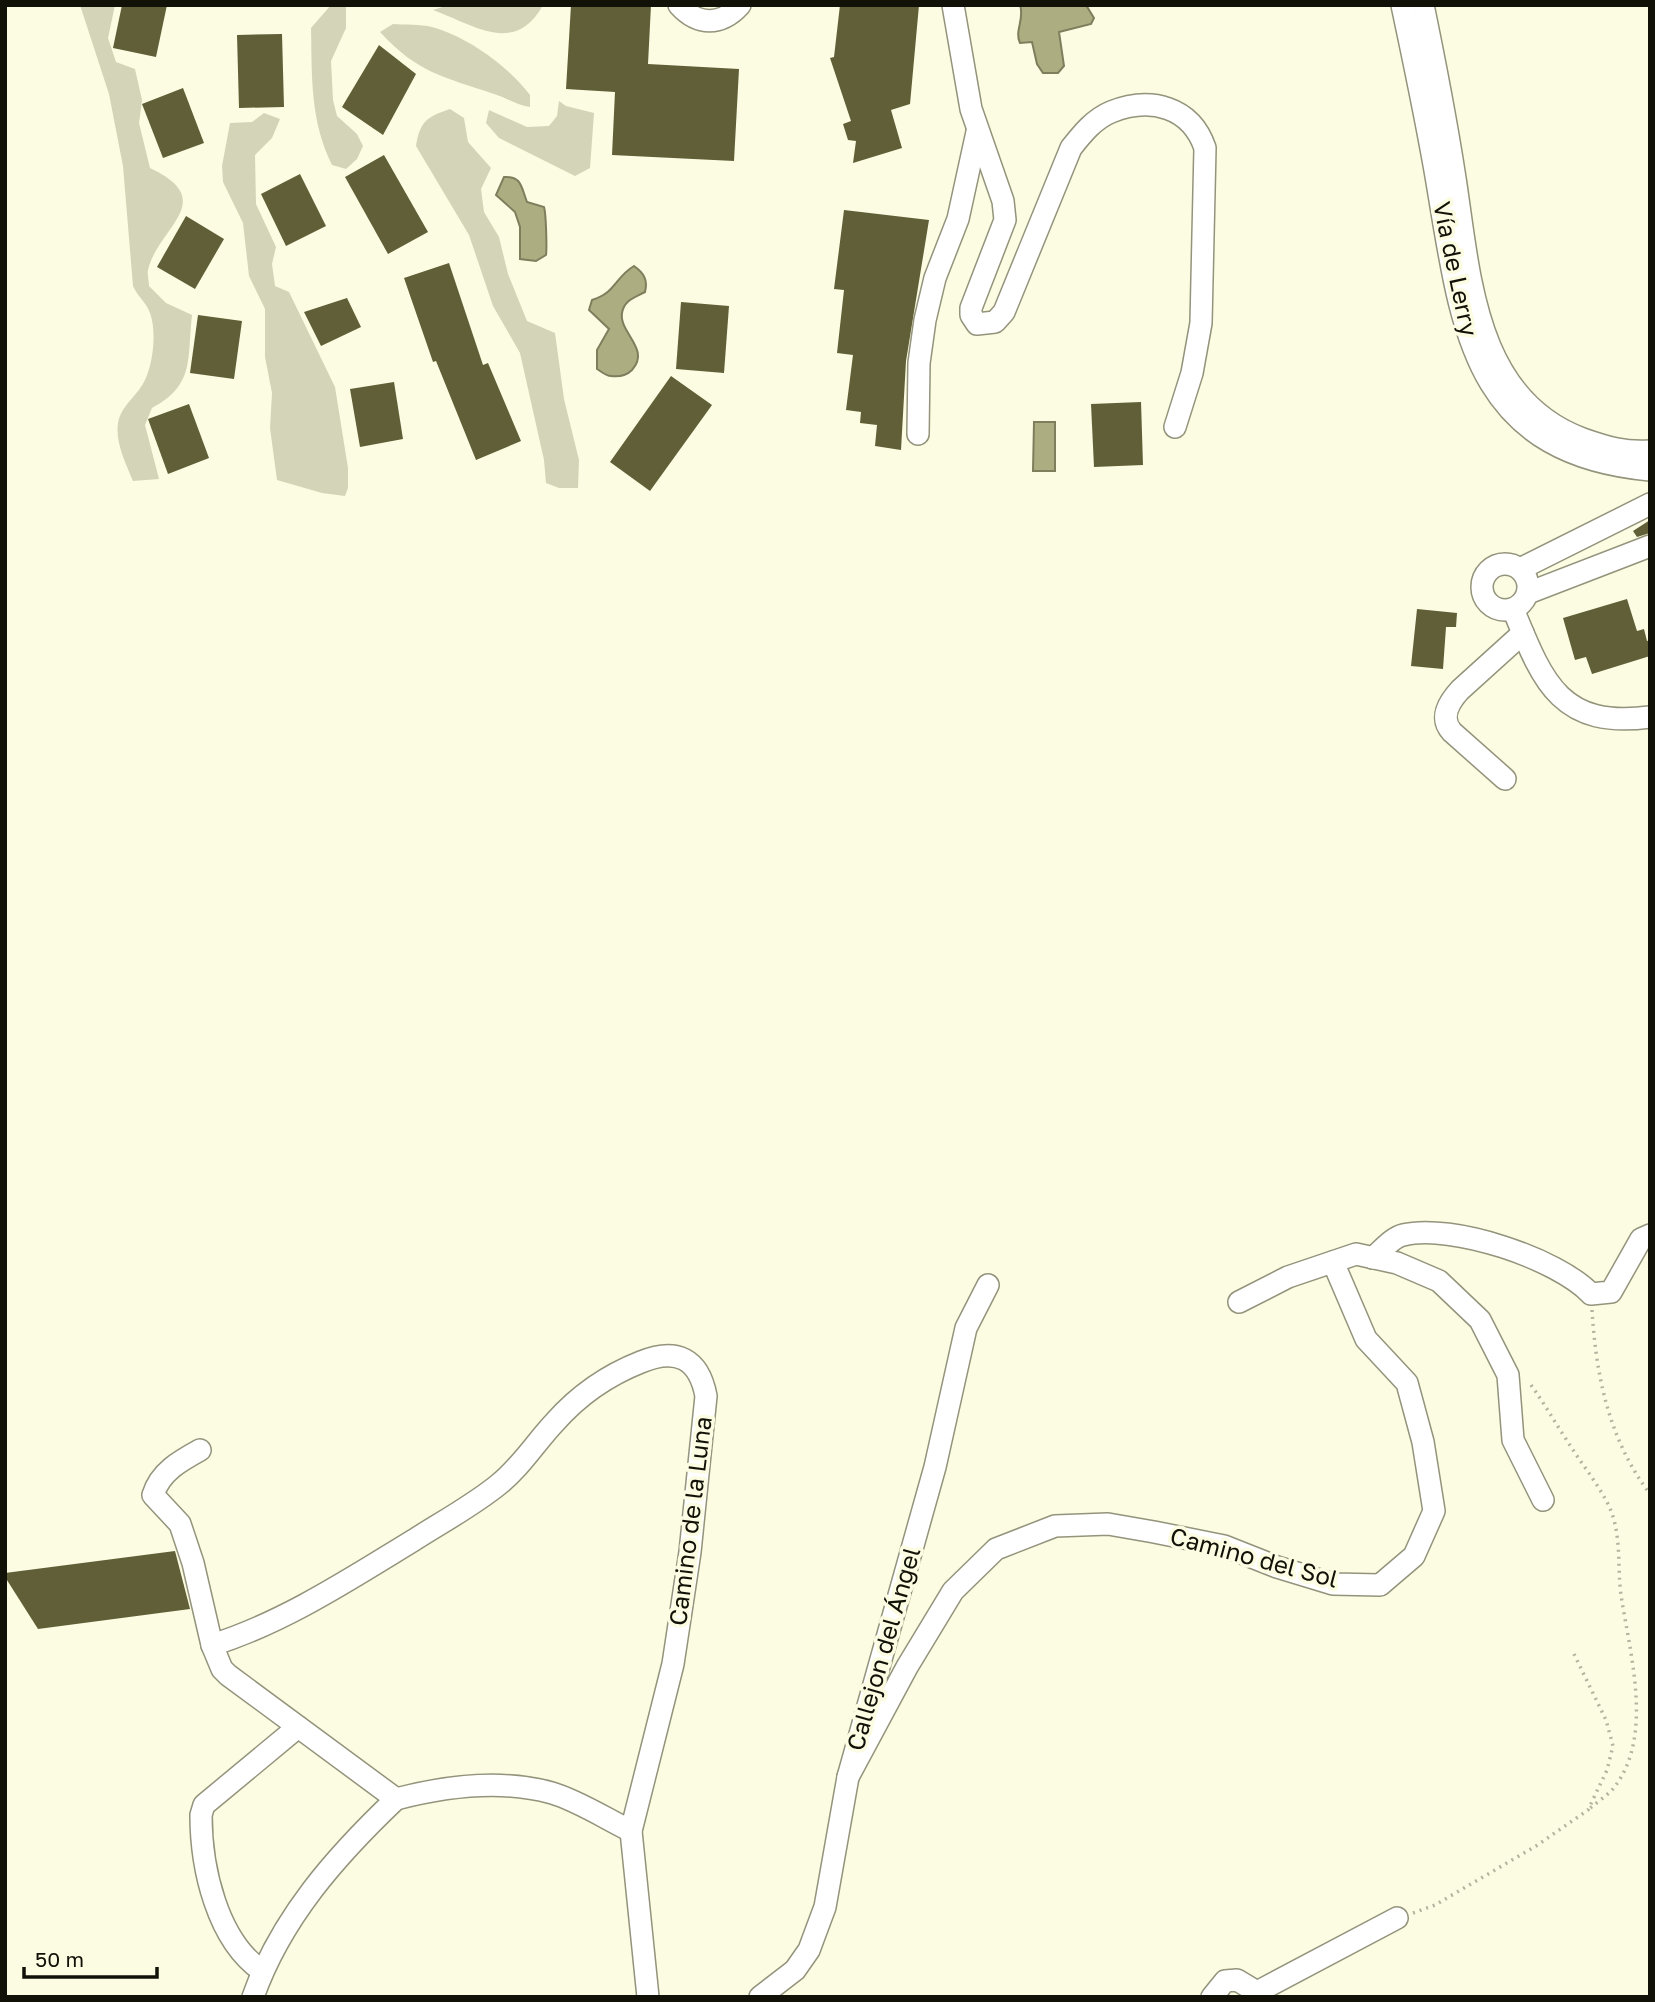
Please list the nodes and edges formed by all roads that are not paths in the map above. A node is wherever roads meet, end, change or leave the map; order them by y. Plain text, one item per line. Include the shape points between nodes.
1 (679, 5) edge
2 (740, 5) edge
3 (953, 5) edge
4 (1402, 5) edge
5 (1423, 5) edge
6 (977, 132) junction
7 (1509, 397) junction
8 (1175, 427) dead end
9 (918, 434) dead end
10 (1650, 452) edge
11 (1650, 470) edge
12 (1650, 504) edge
13 (1650, 546) edge
14 (1520, 569) junction
15 (1520, 601) junction
16 (1523, 633) junction
17 (1650, 717) edge
18 (1505, 779) dead end
19 (1650, 1235) edge
20 (1373, 1258) junction
21 (1333, 1262) junction
22 (988, 1285) dead end
23 (1239, 1302) dead end
24 (200, 1450) dead end
25 (1543, 1500) dead end
26 (212, 1645) junction
27 (298, 1727) junction
28 (848, 1777) junction
29 (396, 1799) junction
30 (631, 1831) junction
31 (1397, 1918) road end
32 (262, 1971) junction
33 (1256, 1995) edge
34 (253, 1997) edge
35 (648, 1997) edge
36 (760, 1997) edge
37 (1212, 1997) edge

1 - 2 street via 701,21 720,21
3 - 6 street
4 - 7 street, Vía de Lerry via 1459,309 1473,352
5 - 7 street, Vía de Lerry via 1479,316
6 - 8 street via 1003,201 1005,220 971,308 974,321 982,324 995,323 1004,313 1071,148 1086,129 1111,112 1156,106 1182,113 1200,133 1205,148 1201,323
6 - 9 street via 958,219 935,278 925,320
7 - 10 street, Vía de Lerry via 1564,431 1614,449
7 - 11 street, Vía de Lerry via 1529,428 1560,448 1606,464
12 - 14 street
13 - 15 street
14 - 15 street via 1528,581
14 - 15 street via 1508,564 1493,567 1482,586 1491,606
15 - 16 street
16 - 17 street via 1549,684 1573,708 1623,720
16 - 18 street via 1460,690 1446,715 1447,727
19 - 20 street via 1641,1238 1611,1292 1591,1294 1579,1282 1499,1245 1456,1233 1401,1235
20 - 21 street via 1356,1254
20 - 25 street via 1440,1281 1480,1321 1508,1375 1513,1440
21 - 23 street via 1288,1277
21 - 28 street, Camino del Sol via 1366,1339 1407,1383 1434,1511 1414,1556 1380,1585 1334,1584 1224,1546 1108,1524 1055,1527 996,1549 953,1591
22 - 28 street, Callejon del Ángel via 966,1328 935,1467
24 - 26 street via 169,1470 153,1495 184,1532
26 - 27 street via 222,1669
26 - 30 street, Camino de la Luna via 259,1627 351,1578 489,1491 578,1398 598,1385 642,1361 681,1357 703,1378 704,1436 673,1664
27 - 29 street
27 - 32 street via 204,1805 201,1815 211,1879 228,1932 243,1956
28 - 36 street, Callejon del Ángel via 825,1907 809,1950 795,1970
29 - 30 street via 462,1786 534,1790 554,1794
29 - 32 street via 311,1889
30 - 35 street, Camino de la Luna
31 - 33 street
32 - 34 street
33 - 37 street via 1237,1980 1225,1981

